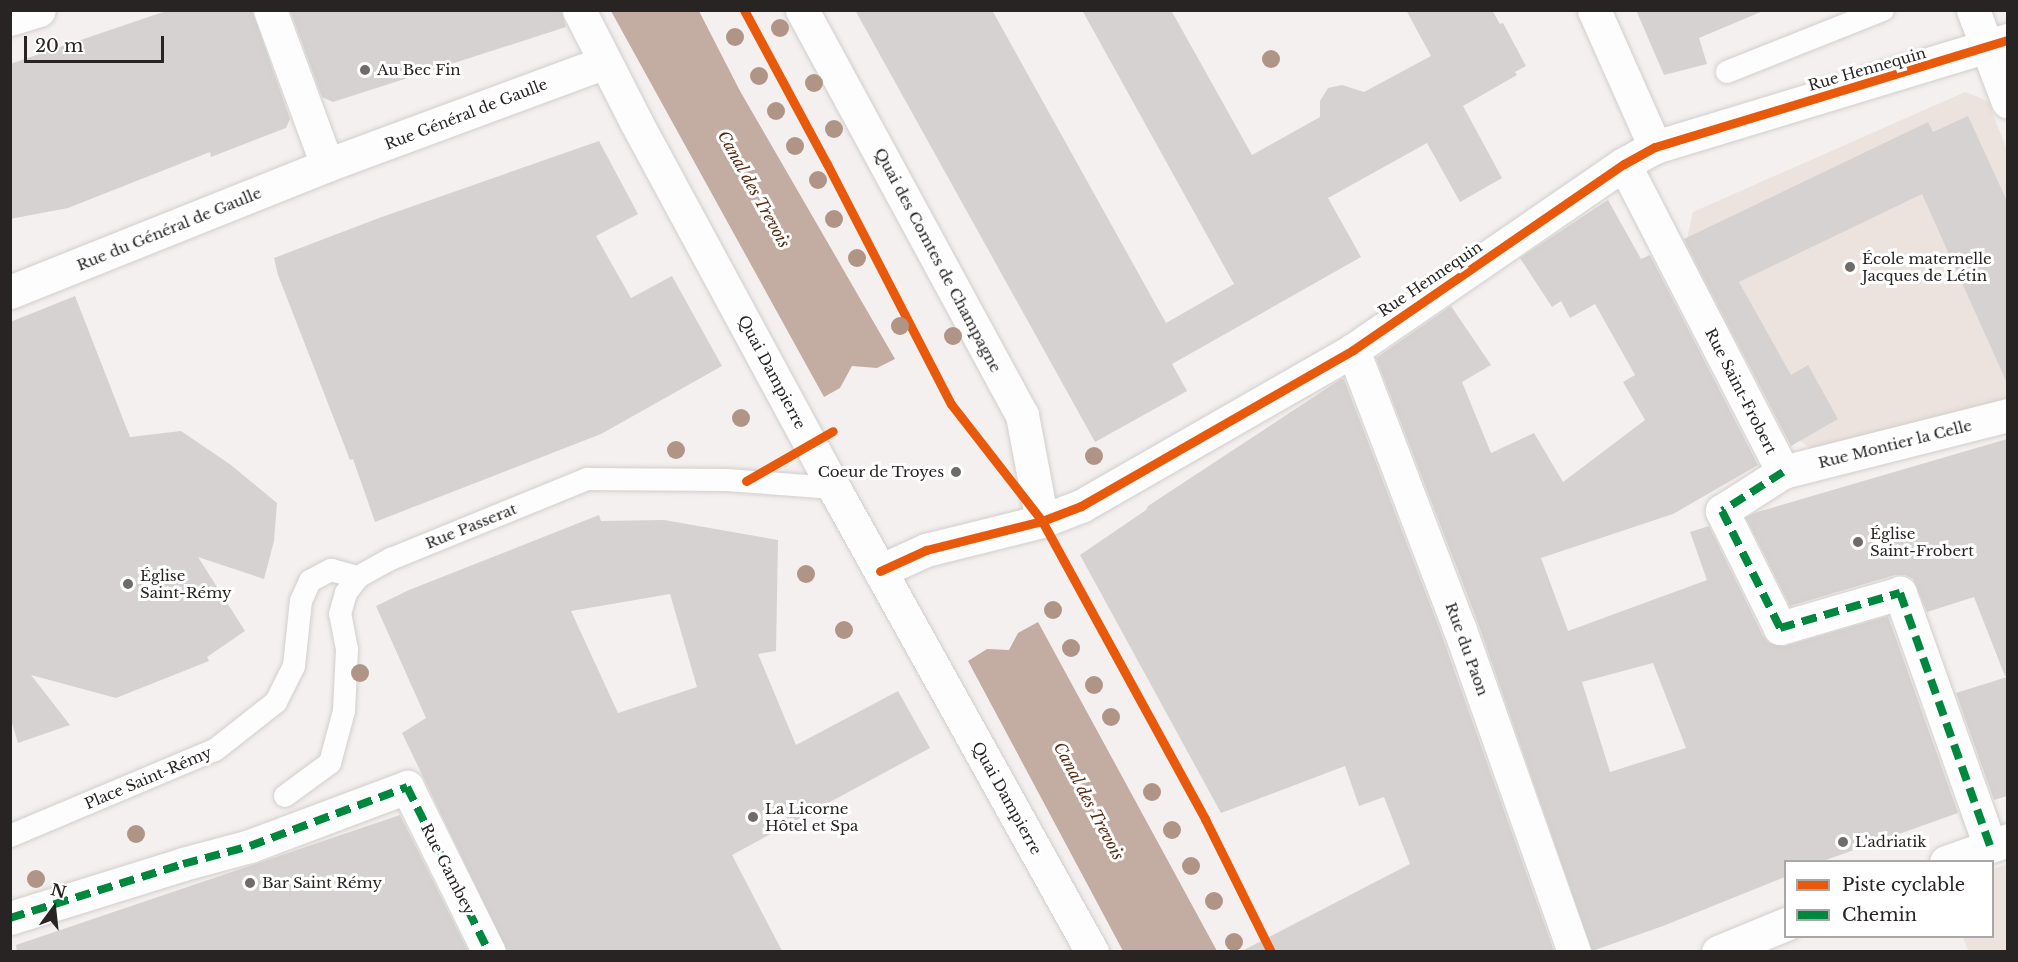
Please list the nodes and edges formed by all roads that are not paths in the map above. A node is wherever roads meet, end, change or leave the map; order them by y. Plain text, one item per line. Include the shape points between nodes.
1 (39, 10) edge
2 (270, 10) edge
3 (579, 10) edge
4 (802, 10) edge
5 (1594, 10) edge
6 (1883, 10) edge
7 (1973, 10) edge
8 (10, 20) edge
9 (1997, 44) edge
10 (605, 62) junction
11 (1727, 72) dead end
12 (2007, 102) edge
13 (1654, 147) junction
14 (1624, 164) junction
15 (327, 165) junction
16 (10, 292) edge
17 (1353, 350) junction
18 (2007, 415) edge
19 (1783, 472) junction
20 (834, 488) junction
21 (1042, 521) junction
22 (880, 571) junction
23 (358, 576) junction
24 (285, 796) dead end
25 (10, 836) edge
26 (1999, 843) edge
27 (1949, 860) edge
28 (10, 918) edge
29 (1784, 924) edge
30 (489, 951) edge
31 (1092, 951) edge
32 (1574, 951) edge
33 (1718, 951) edge

1 - 8 street
2 - 15 street
3 - 10 street, Quai Dampierre
4 - 21 street, Quai des Comtes de Champagne via 1022,415
5 - 13 street
6 - 11 lane
7 - 9 street
9 - 12 street
9 - 13 street, Rue Hennequin
10 - 15 street, Rue Général de Gaulle
10 - 20 street, Quai Dampierre
13 - 14 street, Rue Hennequin
14 - 17 street, Rue Hennequin
14 - 19 street, Rue Saint-Frobert
15 - 16 street, Rue du Général de Gaulle
17 - 21 street, Rue Hennequin via 1081,506
17 - 32 street, Rue du Paon via 1459,627
18 - 19 street, Rue Montier la Celle
19 - 26 street, Rue Saint-Frobert via 1722,511 1780,628 1900,593
20 - 22 street, Quai Dampierre
20 - 23 lane, Rue Passerat via 727,480 586,479
21 - 22 street, Rue Hennequin via 926,550
22 - 31 street, Quai Dampierre
23 - 24 lane via 346,593 340,614 347,649 344,711 330,763
23 - 25 lane, Place Saint-Rémy via 332,570 310,581 301,601 294,666 276,702 215,750
26 - 27 street
28 - 30 street, Rue Gambey via 250,846 407,787
29 - 33 street

